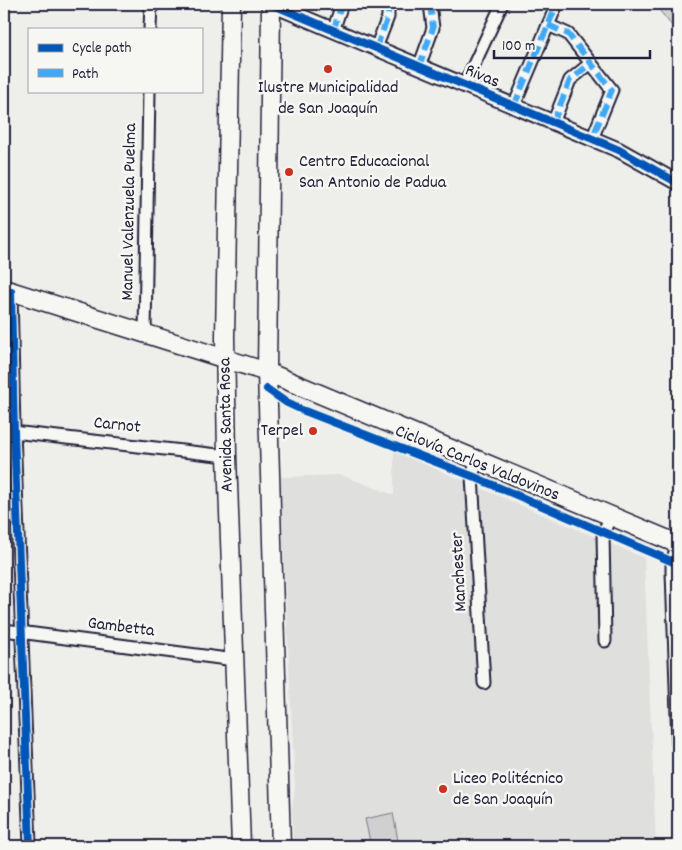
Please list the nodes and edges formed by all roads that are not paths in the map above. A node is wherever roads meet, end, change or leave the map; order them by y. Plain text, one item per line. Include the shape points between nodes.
1 (151, 4) edge
2 (231, 4) edge
3 (271, 4) edge
4 (342, 4) edge
5 (388, 4) edge
6 (430, 4) edge
7 (500, 4) edge
8 (557, 4) edge
9 (548, 25) junction
10 (150, 28) edge
11 (334, 31) junction
12 (376, 48) junction
13 (591, 63) junction
14 (419, 67) junction
15 (464, 86) junction
16 (149, 92) edge
17 (514, 106) junction
18 (553, 123) junction
19 (592, 139) junction
20 (678, 183) edge
21 (7, 290) edge
22 (145, 333) junction
23 (226, 359) junction
24 (267, 372) junction
25 (9, 431) edge
26 (227, 456) junction
27 (477, 460) junction
28 (611, 516) junction
29 (678, 544) edge
30 (4, 630) edge
31 (22, 632) junction
32 (605, 641) dead end
33 (676, 642) edge
34 (235, 660) junction
35 (484, 683) dead end
36 (678, 744) edge
37 (30, 846) edge
38 (241, 846) edge
39 (281, 846) edge

1 - 10 street
2 - 23 main road, Avenida Santa Rosa
3 - 11 street, Rivas
3 - 24 main road
4 - 11 street
5 - 12 street via 388,17
6 - 14 street via 432,28
7 - 15 street
8 - 9 street
9 - 13 street via 568,34
9 - 17 street
11 - 12 street, Rivas
12 - 14 street, Rivas
13 - 18 street via 570,80
13 - 19 street via 612,90
14 - 15 street, Rivas
15 - 17 street, Rivas
16 - 22 street, Manuel Valenzuela Puelma
17 - 18 street, Rivas
18 - 19 street, Rivas
19 - 20 street, Rivas via 619,150
21 - 22 main road
21 - 25 street
22 - 23 main road
23 - 24 main road
23 - 26 main road, Avenida Santa Rosa
24 - 27 main road
24 - 39 main road
25 - 26 street, Carnot
25 - 31 street
26 - 34 main road, Avenida Santa Rosa
27 - 28 main road
27 - 35 street, Manchester via 472,476
28 - 29 main road
28 - 32 street via 603,533
29 - 33 street via 672,561
30 - 31 street, Gambetta
31 - 34 street, Gambetta
31 - 37 street
33 - 36 street
34 - 38 main road, Avenida Santa Rosa

